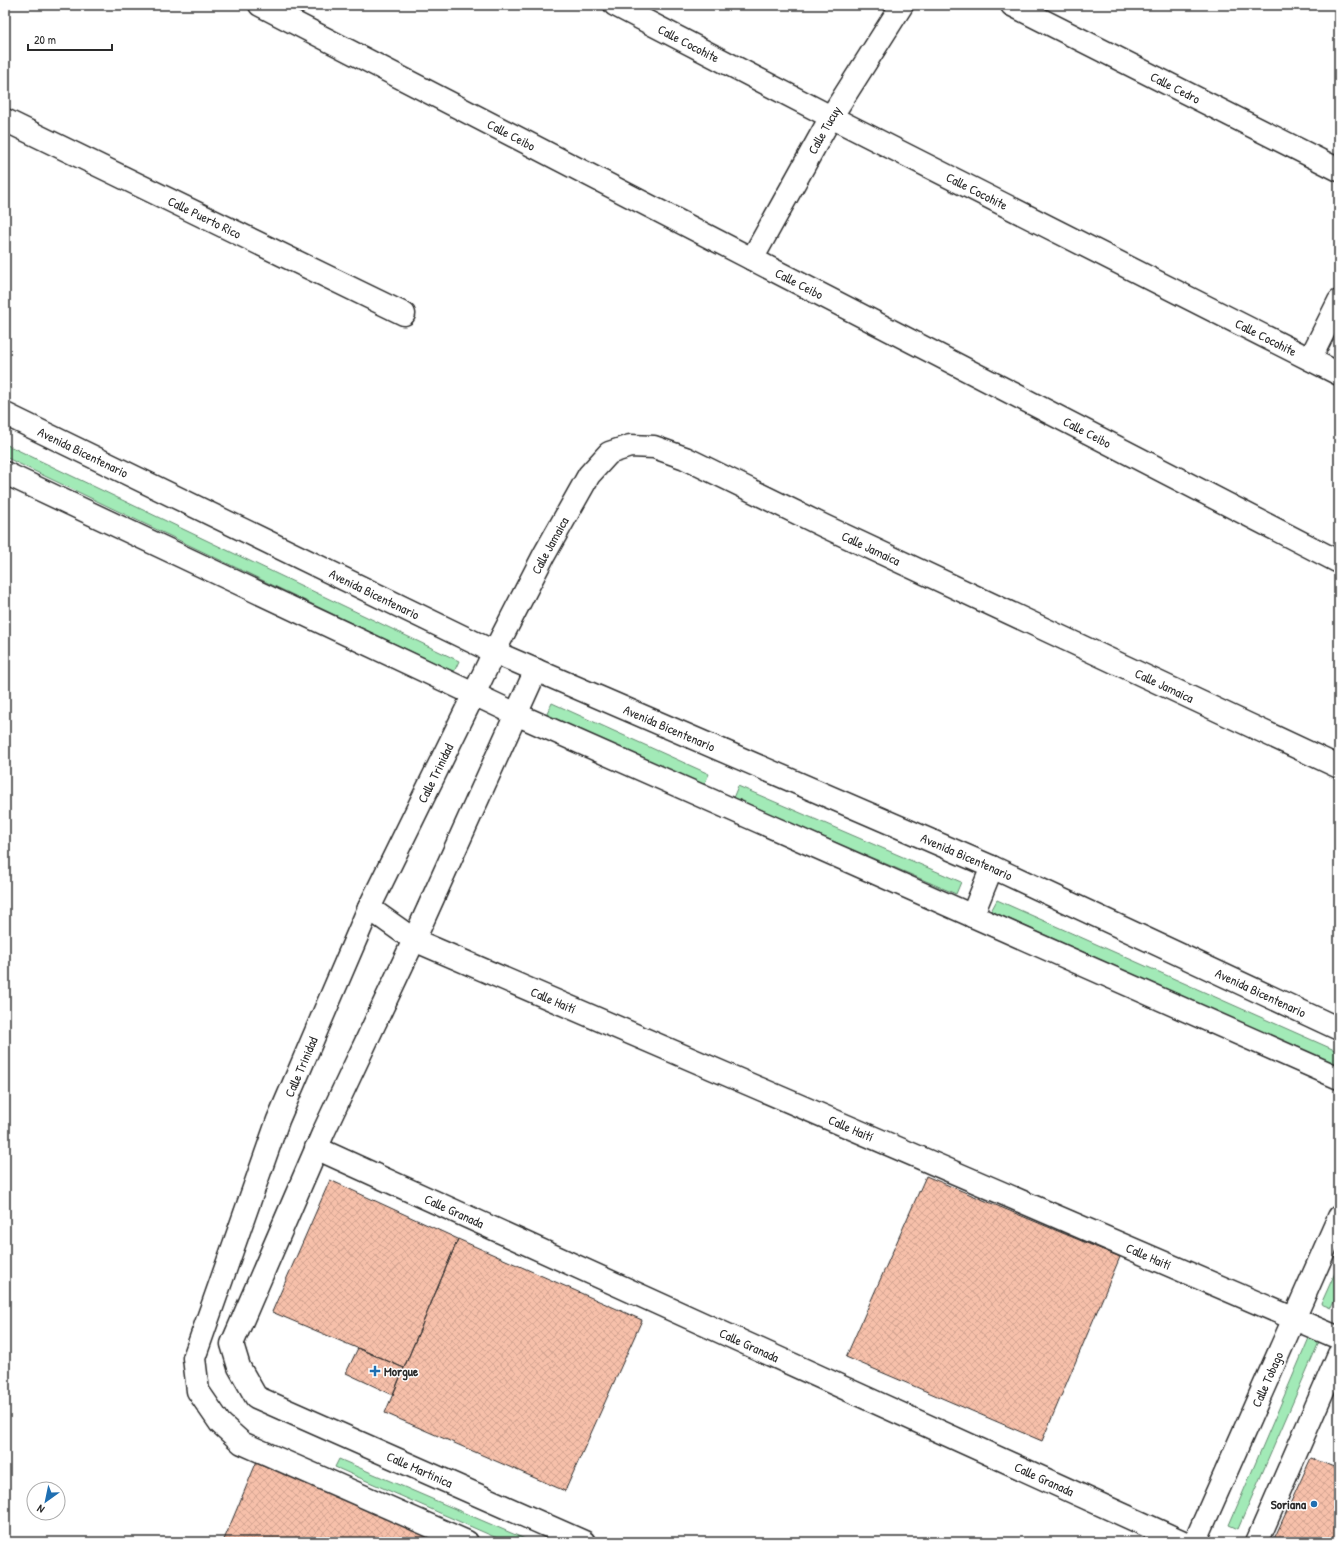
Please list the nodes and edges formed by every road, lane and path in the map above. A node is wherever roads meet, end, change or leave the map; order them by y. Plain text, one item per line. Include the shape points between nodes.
1 (260, 5) edge
2 (615, 5) edge
3 (902, 5) edge
4 (1012, 5) edge
5 (831, 117) junction
6 (5, 120) edge
7 (1339, 170) edge
8 (752, 260) junction
9 (1339, 301) edge
10 (404, 314) dead end
11 (1310, 359) junction
12 (1339, 374) edge
13 (5, 414) edge
14 (5, 473) edge
15 (1339, 562) edge
16 (494, 652) junction
17 (536, 670) junction
18 (474, 694) junction
19 (516, 714) junction
20 (1339, 767) edge
21 (992, 867) junction
22 (369, 908) junction
23 (972, 916) junction
24 (414, 940) junction
25 (1339, 1029) edge
26 (1339, 1078) edge
27 (316, 1148) junction
28 (1339, 1217) edge
29 (1293, 1319) junction
30 (1339, 1338) edge
31 (1339, 1354) edge
32 (467, 1542) edge
33 (584, 1542) edge
34 (1183, 1542) edge
35 (1195, 1542) edge
36 (1258, 1542) edge

1 - 8 street, Calle Ceibo
2 - 5 street, Calle Cocohite
3 - 5 street, Calle Tucuy
4 - 7 street, Calle Cedro
5 - 8 street, Calle Tucuy
5 - 11 street, Calle Cocohite
6 - 10 street, Calle Puerto Rico
8 - 15 street, Calle Ceibo
9 - 11 street
11 - 12 street, Calle Cocohite
13 - 16 street, Avenida Bicentenario
14 - 18 street
16 - 17 street, Avenida Bicentenario
16 - 18 street, Calle Jamaica
16 - 20 street, Calle Jamaica via 589,475 609,453 630,446 654,447 685,458
17 - 19 street
17 - 21 street, Avenida Bicentenario
18 - 19 street
18 - 22 street, Calle Trinidad
19 - 23 street
19 - 24 street
21 - 23 street
21 - 25 street, Avenida Bicentenario
22 - 24 street, Calle Haití
22 - 32 street, Calle Trinidad via 278,1120 194,1358 198,1392 220,1423 242,1443
23 - 26 street
24 - 27 street
24 - 29 street, Calle Haití
27 - 33 street, Calle Martinica via 232,1344 239,1368 256,1396
27 - 34 street, Calle Granada
28 - 29 street, Calle Tobago
29 - 30 street, Calle Haití
29 - 35 street, Calle Tobago
31 - 36 street

